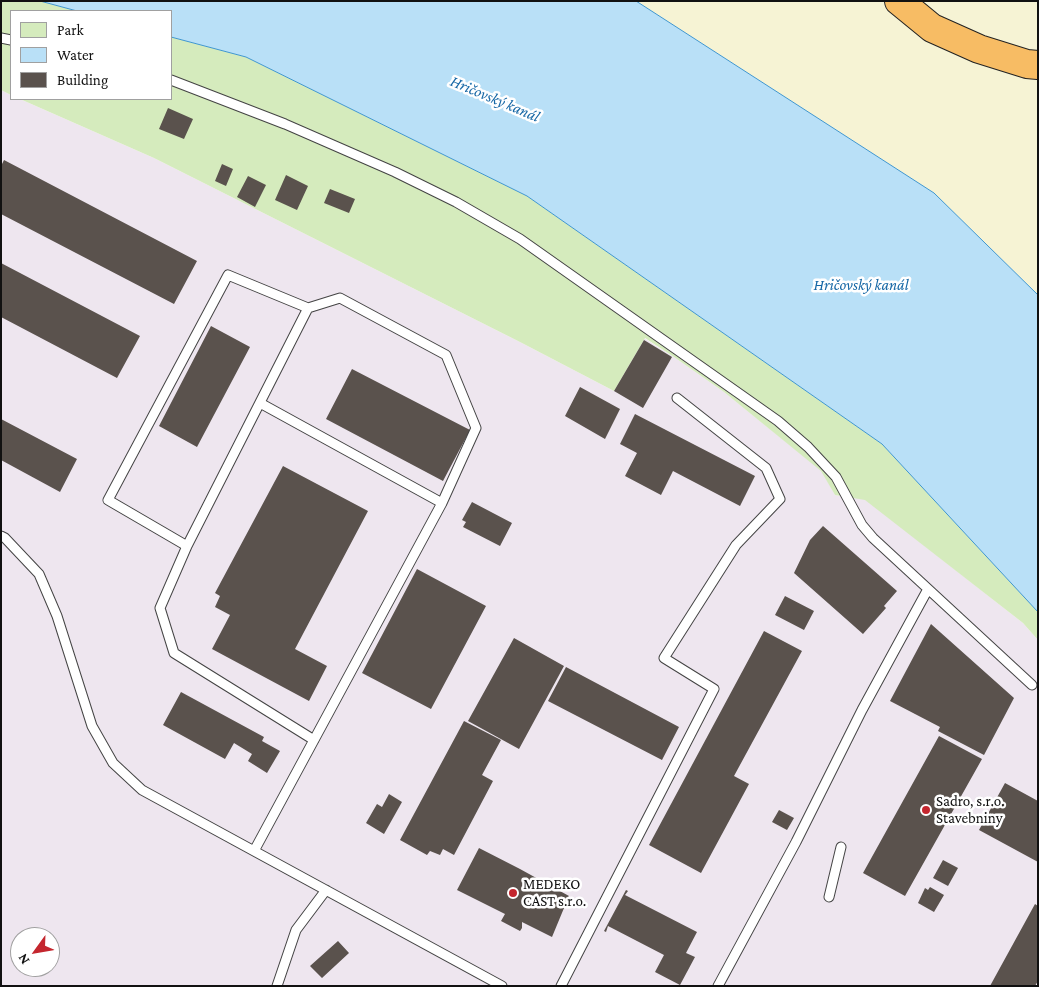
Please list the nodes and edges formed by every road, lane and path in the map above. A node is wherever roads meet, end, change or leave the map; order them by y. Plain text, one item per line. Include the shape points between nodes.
1 (899, 1) edge
2 (1038, 65) edge
3 (172, 80) edge
4 (308, 308) junction
5 (677, 398) dead end
6 (260, 403) junction
7 (442, 503) junction
8 (1, 536) edge
9 (187, 546) junction
10 (928, 589) junction
11 (1032, 685) dead end
12 (314, 740) junction
13 (841, 847) dead end
14 (254, 851) junction
15 (326, 890) junction
16 (829, 897) dead end
17 (277, 986) edge
18 (502, 986) edge
19 (561, 986) edge
20 (718, 986) edge

1 - 2 highway via 932,28 979,49
3 - 10 lane via 285,124 395,172 520,239 770,416 808,447 836,477 862,526
4 - 6 lane
4 - 7 lane via 340,298 446,355 476,428
4 - 9 lane via 228,275 108,500
5 - 19 lane via 766,468 780,499 736,545 664,658 714,689
6 - 7 lane
6 - 9 lane
7 - 12 lane
8 - 14 lane via 39,574 57,616 92,726 113,763 142,790
9 - 12 lane via 160,608 174,653
10 - 11 lane
10 - 20 lane
12 - 14 lane
13 - 16 lane
14 - 15 lane
15 - 17 lane via 296,930
15 - 18 lane

